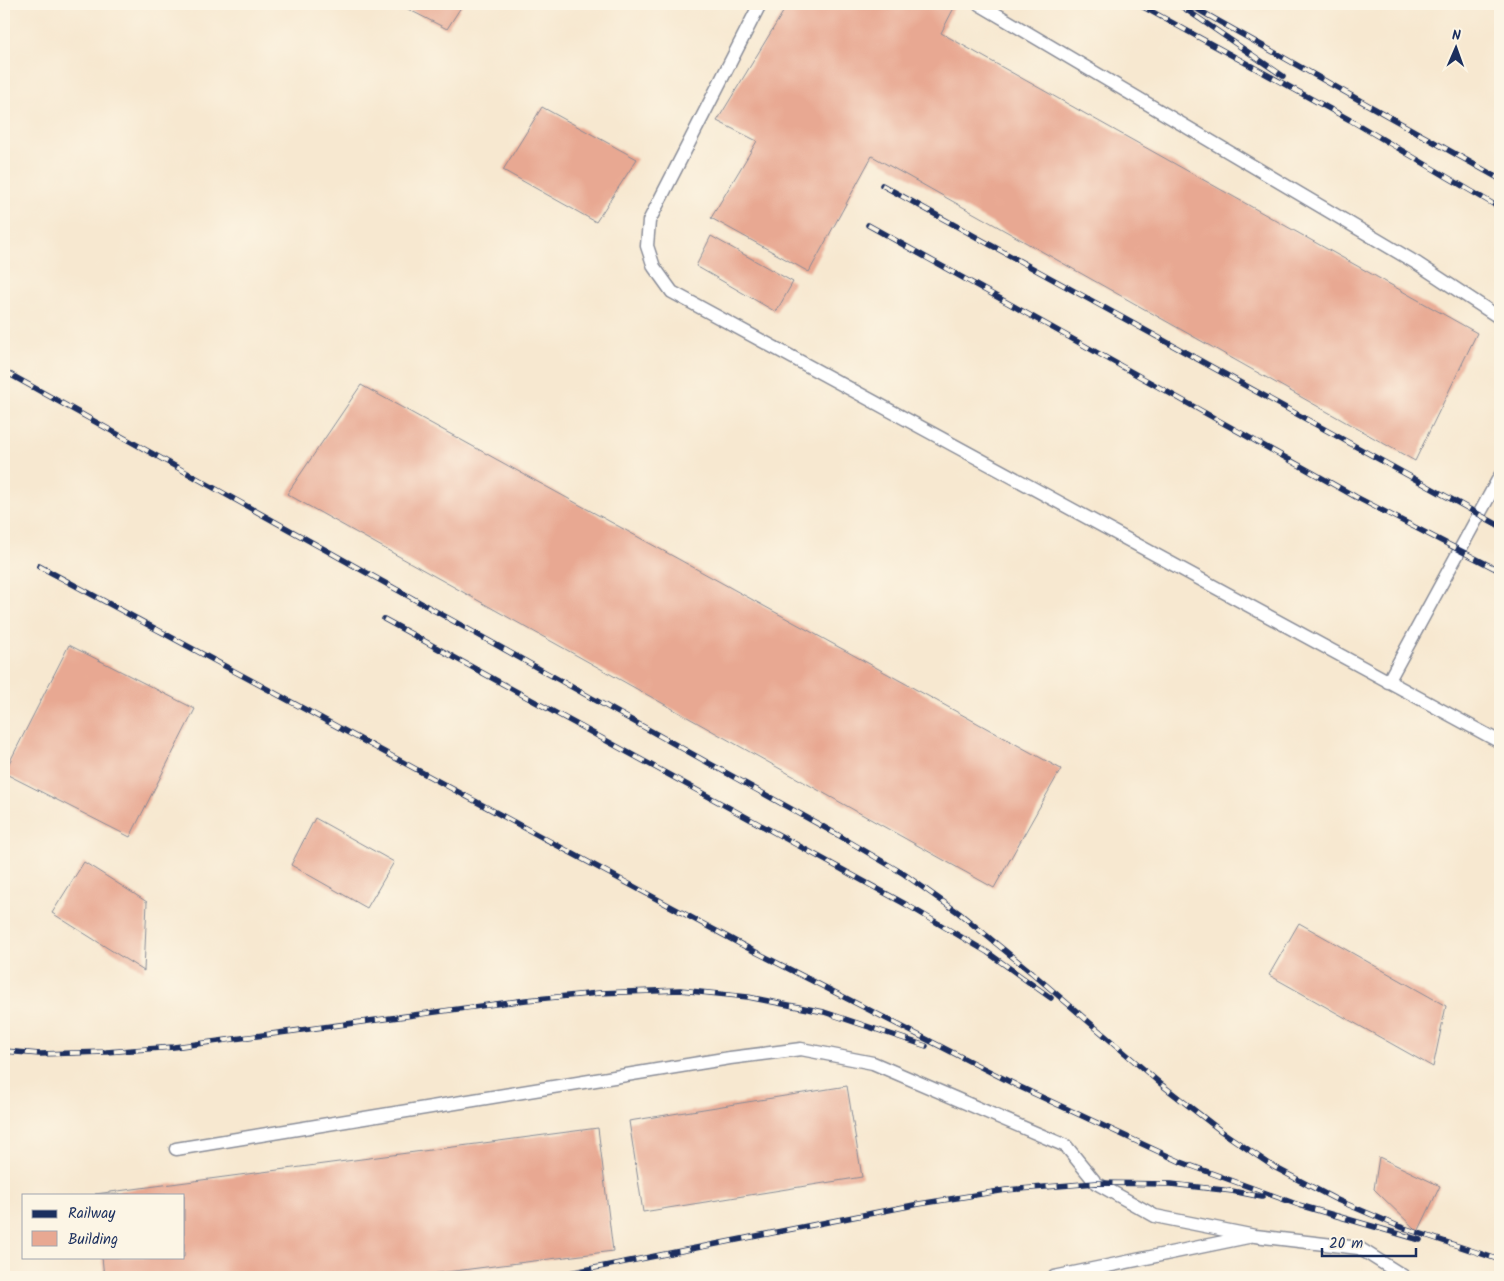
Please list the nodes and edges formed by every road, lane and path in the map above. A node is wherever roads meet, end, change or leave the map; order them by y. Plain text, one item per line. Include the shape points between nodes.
1 (760, 4) edge
2 (979, 4) edge
3 (1500, 318) edge
4 (1500, 476) edge
5 (1388, 682) junction
6 (1500, 742) edge
7 (176, 1149) dead end
8 (1255, 1236) junction
9 (1054, 1277) edge
10 (1406, 1277) edge

1 - 5 lane via 649,221 647,246 654,267 672,292
2 - 3 lane via 1418,264
4 - 5 lane
5 - 6 lane
7 - 8 lane via 720,1059 801,1049 874,1063 1066,1146 1096,1183 1155,1216
8 - 9 lane
8 - 10 lane via 1359,1248

